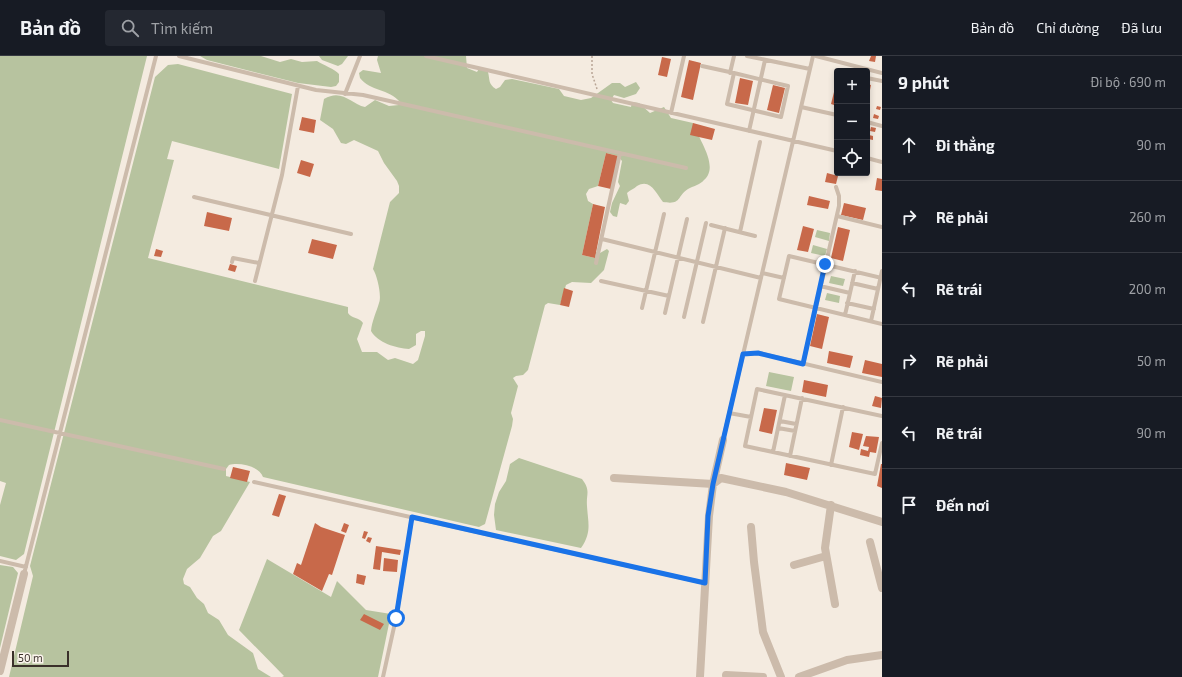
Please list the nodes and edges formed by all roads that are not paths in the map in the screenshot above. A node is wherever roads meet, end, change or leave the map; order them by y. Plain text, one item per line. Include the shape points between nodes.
1 (156, 56) edge
2 (179, 56) edge
3 (360, 56) edge
4 (426, 56) edge
5 (684, 56) edge
6 (734, 56) edge
7 (747, 56) edge
8 (813, 56) edge
9 (816, 56) edge
10 (188, 57) edge
11 (765, 60) junction
12 (702, 66) dead end
13 (810, 69) junction
14 (732, 73) junction
15 (882, 74) edge
16 (870, 79) edge
17 (761, 80) junction
18 (882, 82) edge
19 (298, 86) junction
20 (345, 94) junction
21 (801, 107) junction
22 (754, 110) junction
23 (671, 113) junction
24 (834, 114) edge
25 (870, 123) edge
26 (882, 126) edge
27 (749, 131) junction
28 (793, 141) junction
29 (760, 142) dead end
30 (834, 150) edge
31 (620, 153) junction
32 (870, 159) edge
33 (882, 162) edge
34 (686, 168) dead end
35 (836, 187) dead end
36 (194, 197) dead end
37 (664, 214) dead end
38 (272, 215) junction
39 (837, 216) junction
40 (687, 219) dead end
41 (706, 224) dead end
42 (711, 225) dead end
43 (882, 226) edge
44 (725, 228) junction
45 (740, 232) junction
46 (352, 234) dead end
47 (756, 236) dead end
48 (602, 239) junction
49 (655, 252) junction
50 (678, 258) junction
51 (232, 262) dead end
52 (697, 262) junction
53 (259, 263) junction
54 (596, 264) dead end
55 (825, 264) junction
56 (716, 267) junction
57 (855, 271) junction
58 (882, 271) edge
59 (762, 275) junction
60 (784, 278) junction
61 (881, 278) edge
62 (255, 281) dead end
63 (601, 281) dead end
64 (852, 283) junction
65 (820, 286) junction
66 (878, 289) junction
67 (646, 291) junction
68 (850, 292) junction
69 (669, 296) junction
70 (847, 302) junction
71 (642, 308) dead end
72 (815, 308) junction
73 (874, 309) junction
74 (665, 313) dead end
75 (845, 315) junction
76 (684, 318) dead end
77 (871, 321) junction
78 (703, 322) dead end
79 (882, 324) edge
80 (743, 354) junction
81 (803, 364) junction
82 (882, 382) edge
83 (785, 395) junction
84 (802, 398) junction
85 (844, 407) junction
86 (730, 413) junction
87 (882, 416) edge
88 (751, 418) junction
89 (0, 420) edge
90 (780, 421) junction
91 (796, 424) junction
92 (778, 428) junction
93 (795, 431) junction
94 (60, 434) junction
95 (723, 440) joint
96 (882, 443) edge
97 (773, 452) junction
98 (790, 456) junction
99 (831, 465) junction
100 (224, 469) dead end
101 (614, 478) dead end
102 (254, 482) dead end
103 (713, 484) junction
104 (830, 506) junction
105 (412, 517) junction
106 (882, 522) edge
107 (751, 527) dead end
108 (870, 542) dead end
109 (826, 556) junction
110 (0, 561) edge
111 (794, 565) dead end
112 (25, 570) junction
113 (705, 583) junction
114 (882, 588) edge
115 (835, 604) dead end
116 (882, 655) edge
117 (0, 671) edge
118 (726, 675) dead end
119 (383, 677) edge
120 (700, 677) edge
121 (763, 677) edge
122 (781, 677) edge
123 (799, 677) edge

1 - 94 lane
2 - 10 lane
3 - 20 lane
4 - 23 lane
5 - 23 lane
6 - 14 lane
7 - 11 lane
8 - 13 lane
9 - 15 lane
10 - 19 lane
11 - 13 lane
11 - 17 lane
12 - 14 lane
13 - 21 lane
14 - 17 lane
14 - 22 lane via 727,104
16 - 18 lane
17 - 22 lane
17 - 22 lane via 788,86 781,117
19 - 20 lane
19 - 38 lane
20 - 31 lane via 369,96
21 - 24 lane
21 - 28 lane
22 - 27 lane
23 - 27 lane
25 - 26 lane
27 - 28 lane
28 - 30 lane
28 - 59 lane
29 - 45 lane
31 - 34 lane
31 - 48 lane
32 - 33 lane
35 - 39 lane via 840,201
36 - 38 lane
37 - 49 lane
38 - 46 lane
38 - 53 lane
39 - 43 lane
39 - 55 lane
40 - 50 lane
41 - 52 lane
42 - 44 lane
44 - 45 lane
44 - 56 lane
45 - 47 lane
48 - 49 lane
48 - 54 lane
49 - 50 lane
49 - 67 lane
50 - 52 lane
50 - 69 lane
51 - 53 lane via 233,258
52 - 56 lane
52 - 76 lane
53 - 62 lane
55 - 57 lane
55 - 60 lane via 790,256
55 - 65 lane
56 - 59 lane
56 - 78 lane
57 - 61 lane
57 - 64 lane
58 - 61 lane
59 - 60 lane
59 - 80 lane
60 - 72 lane via 779,299
61 - 66 lane
63 - 67 lane
64 - 66 lane
64 - 68 lane
65 - 68 lane
65 - 72 lane
66 - 73 lane
67 - 69 lane
67 - 71 lane
68 - 70 lane
69 - 74 lane
70 - 73 lane
70 - 75 lane
72 - 75 lane
72 - 81 lane
73 - 77 lane
75 - 77 lane
77 - 79 lane
80 - 81 lane via 758,353
80 - 86 lane
81 - 82 lane
83 - 84 lane
83 - 88 lane via 757,389
83 - 90 lane
84 - 85 lane
84 - 91 lane
85 - 87 lane
85 - 99 lane
86 - 88 lane
86 - 95 lane
88 - 97 lane via 745,446
89 - 94 lane
90 - 91 lane
90 - 92 lane
91 - 93 lane
92 - 93 lane
92 - 97 lane
93 - 98 lane
94 - 100 lane
94 - 112 lane
95 - 103 street
96 - 99 lane via 875,474
97 - 98 lane
98 - 99 lane
101 - 103 street
102 - 105 lane
103 - 104 street via 721,478 764,486
103 - 113 street via 708,516
104 - 106 street
104 - 109 street
105 - 113 lane
105 - 119 lane via 398,609
107 - 122 street via 764,632
108 - 114 street
109 - 111 street
109 - 115 street
110 - 112 lane
112 - 117 street
113 - 120 street
116 - 123 street via 847,660
118 - 121 street

